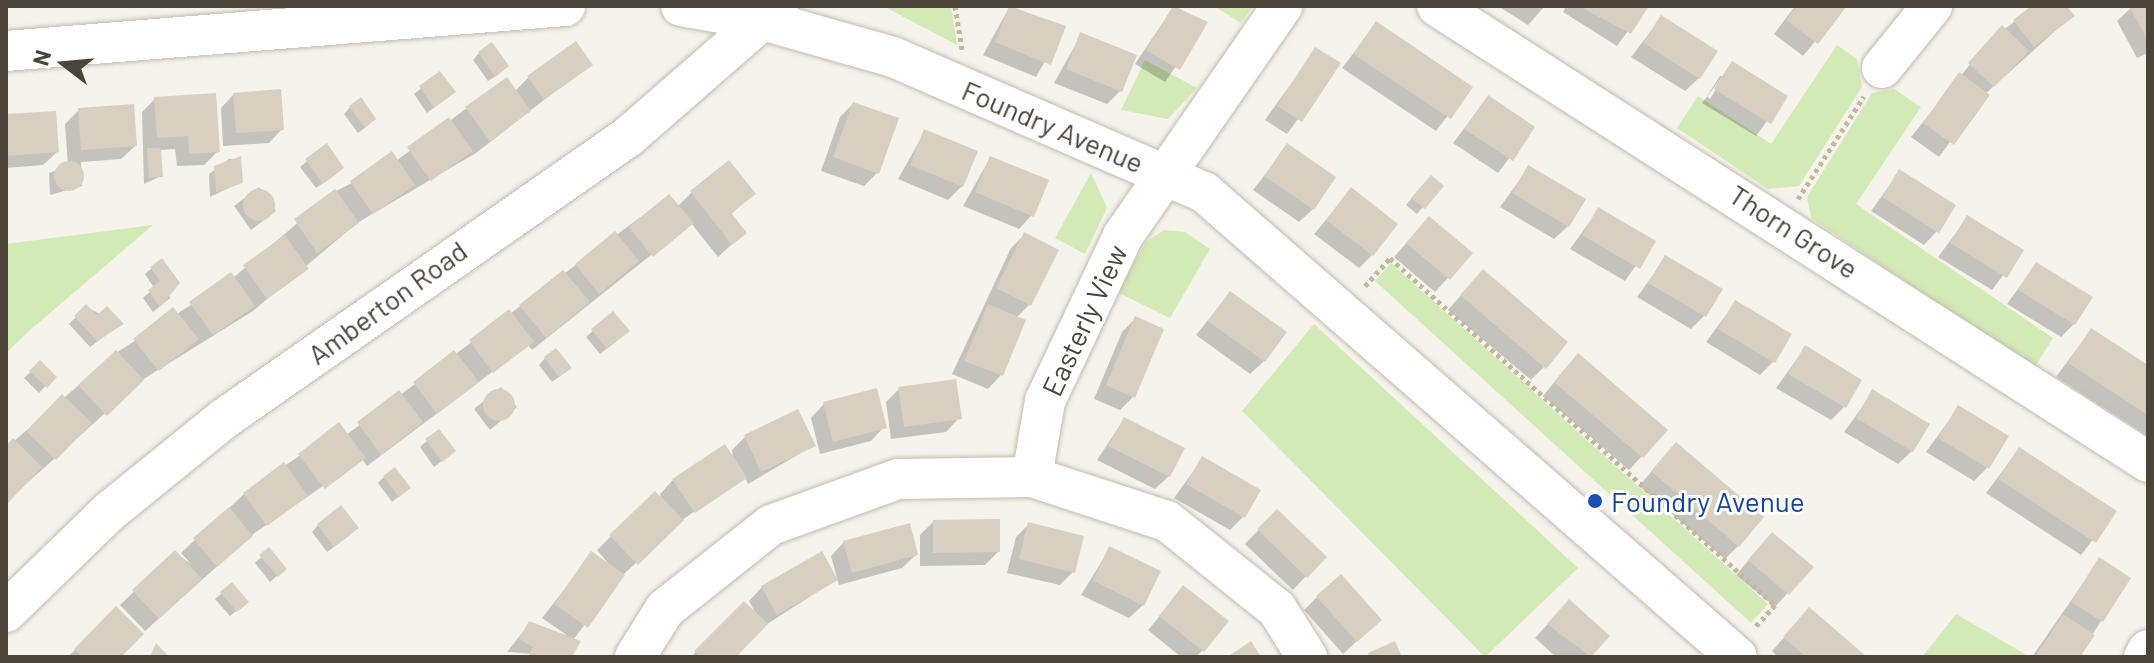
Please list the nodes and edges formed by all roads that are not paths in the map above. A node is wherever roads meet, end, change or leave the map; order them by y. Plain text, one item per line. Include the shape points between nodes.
1 (565, 6) edge
2 (681, 6) edge
3 (1282, 6) edge
4 (1437, 6) edge
5 (1932, 6) edge
6 (772, 13) edge
7 (6, 51) edge
8 (1882, 68) road end
9 (1165, 174) junction
10 (2148, 462) edge
11 (1032, 477) junction
12 (6, 612) edge
13 (2148, 650) edge
14 (1735, 655) edge
15 (635, 657) edge
16 (1307, 657) edge
17 (2144, 657) edge

1 - 7 street
2 - 6 street, Foundry Avenue
3 - 9 street, Easterly View
4 - 10 street, Thorn Grove via 1783,223
5 - 8 street
6 - 9 street, Foundry Avenue via 893,57
6 - 12 street, Amberton Road via 628,137 225,418 110,511
9 - 11 street, Easterly View via 1123,236 1045,401
9 - 14 street, Foundry Avenue via 1204,192
11 - 15 street via 898,479 771,525 665,609
11 - 16 street via 1167,521 1277,609
13 - 17 street

